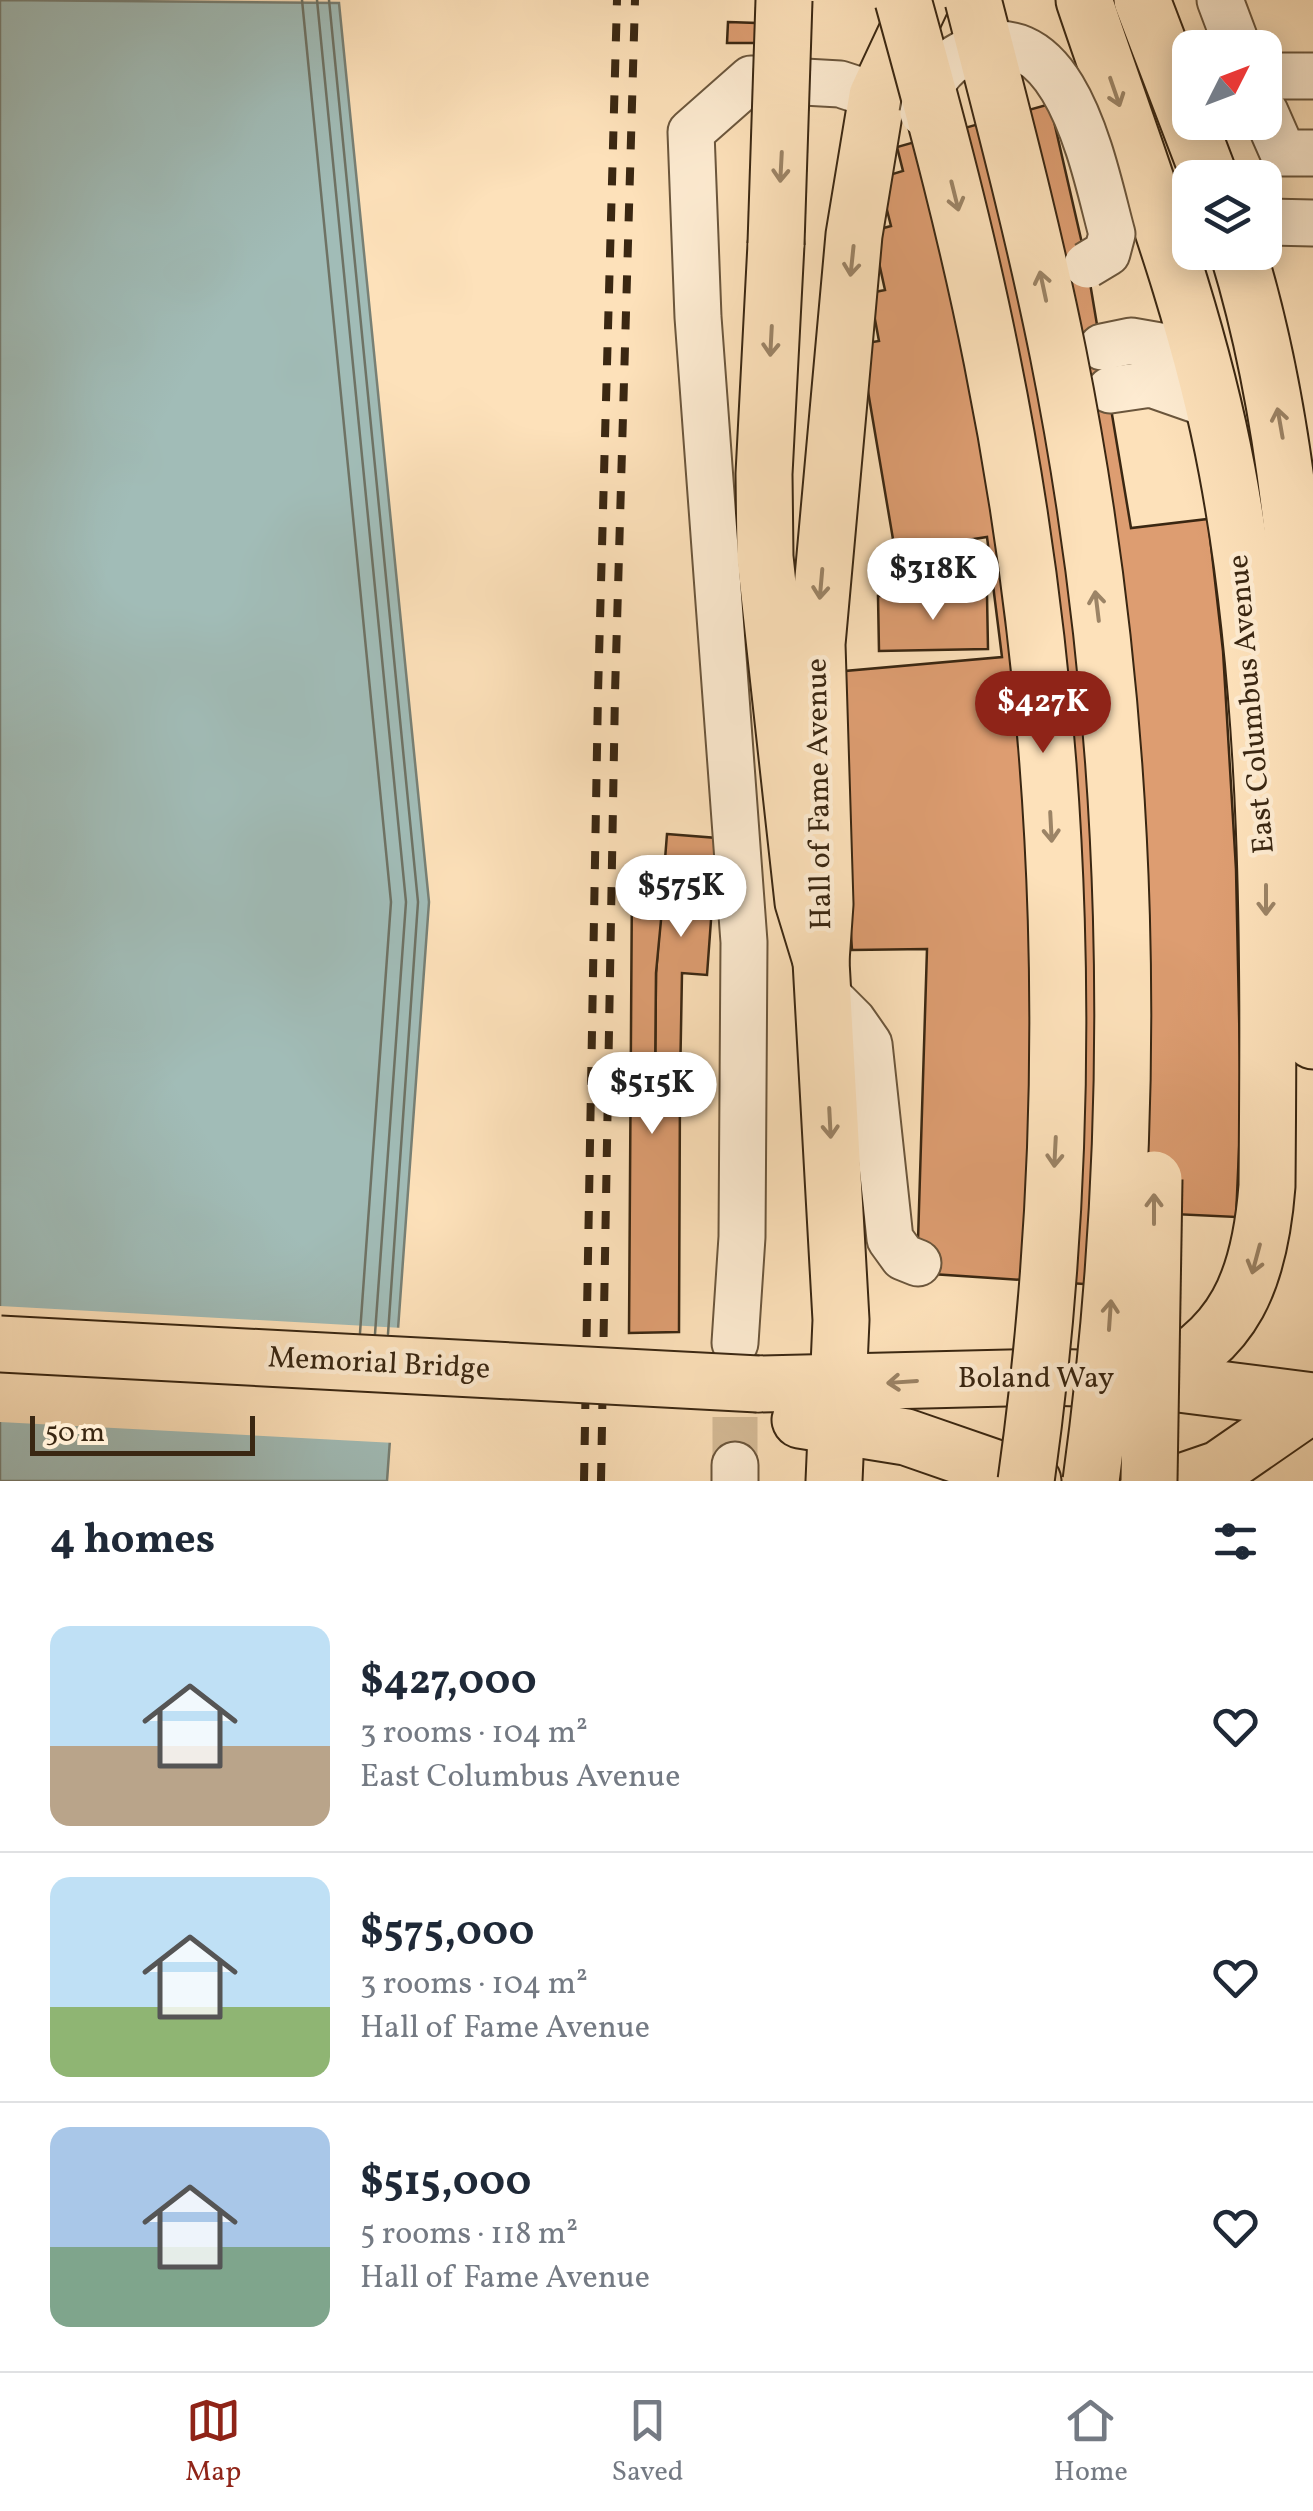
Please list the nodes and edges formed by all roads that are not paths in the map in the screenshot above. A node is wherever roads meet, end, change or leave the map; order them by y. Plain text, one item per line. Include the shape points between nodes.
1 (784, 0) edge
2 (972, 0) edge
3 (1084, 0) edge
4 (1142, 0) edge
5 (1220, 0) edge
6 (1231, 30) edge
7 (904, 31) edge
8 (1282, 76) edge
9 (1313, 76) edge
10 (1277, 140) edge
11 (1313, 152) edge
12 (1203, 160) edge
13 (1282, 222) edge
14 (1313, 222) edge
15 (1087, 265) dead end
16 (1246, 270) edge
17 (1178, 348) junction
18 (1291, 373) edge
19 (1214, 406) junction
20 (1115, 796) junction
21 (1294, 800) edge
22 (822, 975) junction
23 (1313, 1041) edge
24 (918, 1264) dead end
25 (0, 1344) edge
26 (0, 1377) edge
27 (1147, 1380) junction
28 (1313, 1402) edge
29 (836, 1404) junction
30 (744, 1418) edge
31 (834, 1481) edge
32 (1030, 1481) edge
33 (1091, 1481) edge
34 (1148, 1481) edge
35 (1184, 1481) edge

1 -> 22 main road, bridge via 765,557 803,902
20 -> 2 main road, bridge via 1093,571 1058,354
3 -> 17 main road, East Columbus Avenue
4 - 12 main road
5 - 6 street
7 - 15 street, bridge via 932,137 923,108 946,65 990,46 1023,50 1051,68 1068,96 1112,234 1108,253
7 -> 22 main road, Hall of Fame Avenue via 854,235 818,629
7 - 30 street via 840,84 750,79 691,132 698,317 744,942
7 -> 32 main road, bridge via 992,360 1043,710 1054,886 1056,1120
8 - 9 street
10 - 11 street via 1283,153
13 - 14 street
16 - 18 main road, East Columbus Avenue
17 - 18 main road
17 - 19 main road, East Columbus Avenue
17 - 19 street via 1131,341 1106,368
21 -> 18 main road, East Columbus Avenue via 1298,540
19 - 21 main road, East Columbus Avenue
33 -> 20 main road, bridge via 1110,1323 1121,1124
34 -> 20 main road, bridge via 1152,1067
21 - 23 main road, East Columbus Avenue
21 -> 27 main road, East Columbus Avenue via 1262,1236 1251,1278 1226,1324 1186,1362
22 - 24 street via 868,1044 890,1239 899,1254
22 -> 29 main road, Hall of Fame Avenue via 840,1320
25 - 30 main road, Memorial Bridge, bridge
26 - 30 main road, Memorial Bridge
27 - 28 main road, Boland Way
27 -> 29 main road, Boland Way via 1027,1378
28 - 35 main road, Boland Way via 1220,1468
29 - 30 main road, Boland Way
29 - 31 main road, Hall of Fame Avenue
29 - 32 main road, Boland Way

